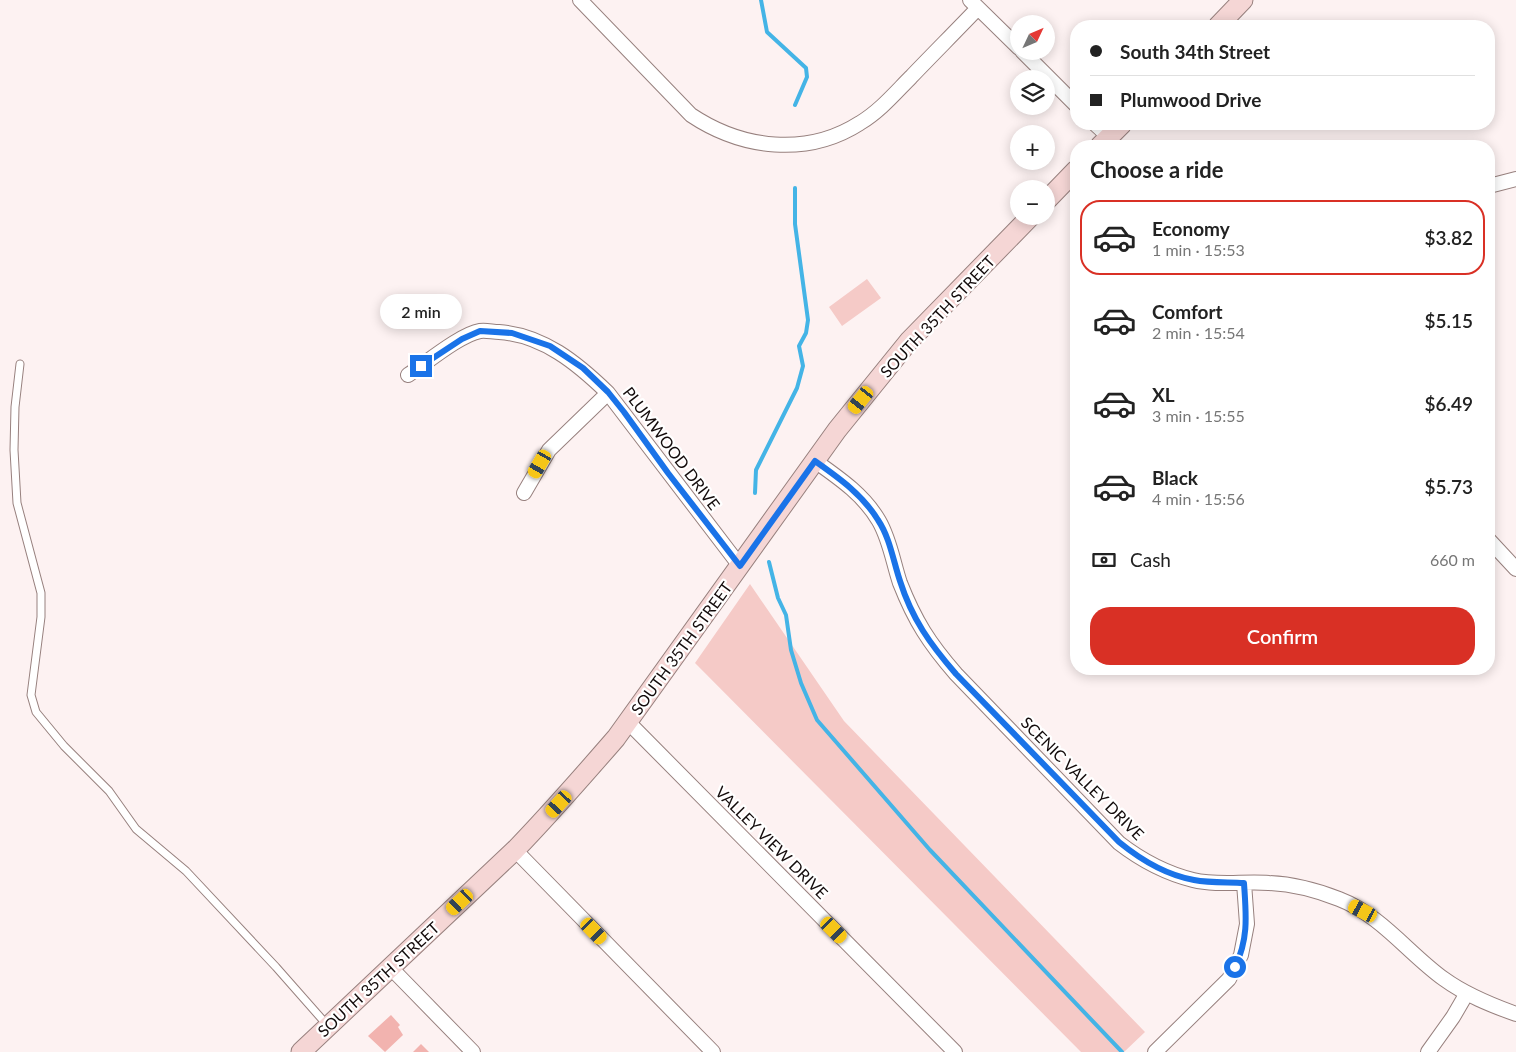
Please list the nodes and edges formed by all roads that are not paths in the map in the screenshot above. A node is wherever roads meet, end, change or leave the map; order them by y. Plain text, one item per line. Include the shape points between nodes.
1 (580, 0) edge
2 (1243, 0) edge
3 (974, 4) edge
4 (1224, 20) edge
5 (1010, 39) edge
6 (1031, 60) edge
7 (1070, 99) edge
8 (1070, 176) edge
9 (1516, 180) edge
10 (1495, 185) edge
11 (1055, 192) edge
12 (1022, 225) edge
13 (20, 364) dead end
14 (408, 375) dead end
15 (608, 392) junction
16 (815, 461) junction
17 (524, 493) dead end
18 (1495, 546) edge
19 (740, 566) junction
20 (1516, 569) edge
21 (628, 722) junction
22 (515, 850) junction
23 (1244, 883) junction
24 (390, 967) junction
25 (1466, 993) junction
26 (1516, 1014) edge
27 (328, 1026) junction
28 (301, 1052) edge
29 (473, 1052) edge
30 (713, 1052) edge
31 (955, 1052) edge
32 (1155, 1052) edge
33 (1428, 1052) edge

1 - 3 street via 691,115 732,137 775,146 820,140 860,123 886,103
2 - 4 street
3 - 5 street
6 - 7 street
8 - 11 street
9 - 10 street
12 - 16 street, SOUTH 35TH STREET via 909,341
13 - 27 lane via 14,450 17,503 41,593 31,695 36,712 64,746 109,791 136,830 186,871
14 - 15 street, PLUMWOOD DRIVE via 462,339 480,331 512,333 550,346 583,368
15 - 17 street via 548,450
15 - 19 street, PLUMWOOD DRIVE
16 - 19 street, SOUTH 35TH STREET
16 - 23 street, SCENIC VALLEY DRIVE via 862,498 879,521 917,623 932,646 1119,842 1139,858 1163,870 1194,880
18 - 20 street
19 - 21 street, SOUTH 35TH STREET
21 - 22 street, SOUTH 35TH STREET via 559,804
21 - 31 street, VALLEY VIEW DRIVE
22 - 24 street, SOUTH 35TH STREET
22 - 30 street
23 - 25 street, SCENIC VALLEY DRIVE via 1296,885 1341,899 1363,911 1438,974
23 - 32 street via 1247,924 1241,955 1229,979
24 - 27 street, SOUTH 35TH STREET
24 - 29 street
25 - 26 street, SCENIC VALLEY DRIVE
25 - 33 street via 1454,1017
27 - 28 street, SOUTH 35TH STREET

